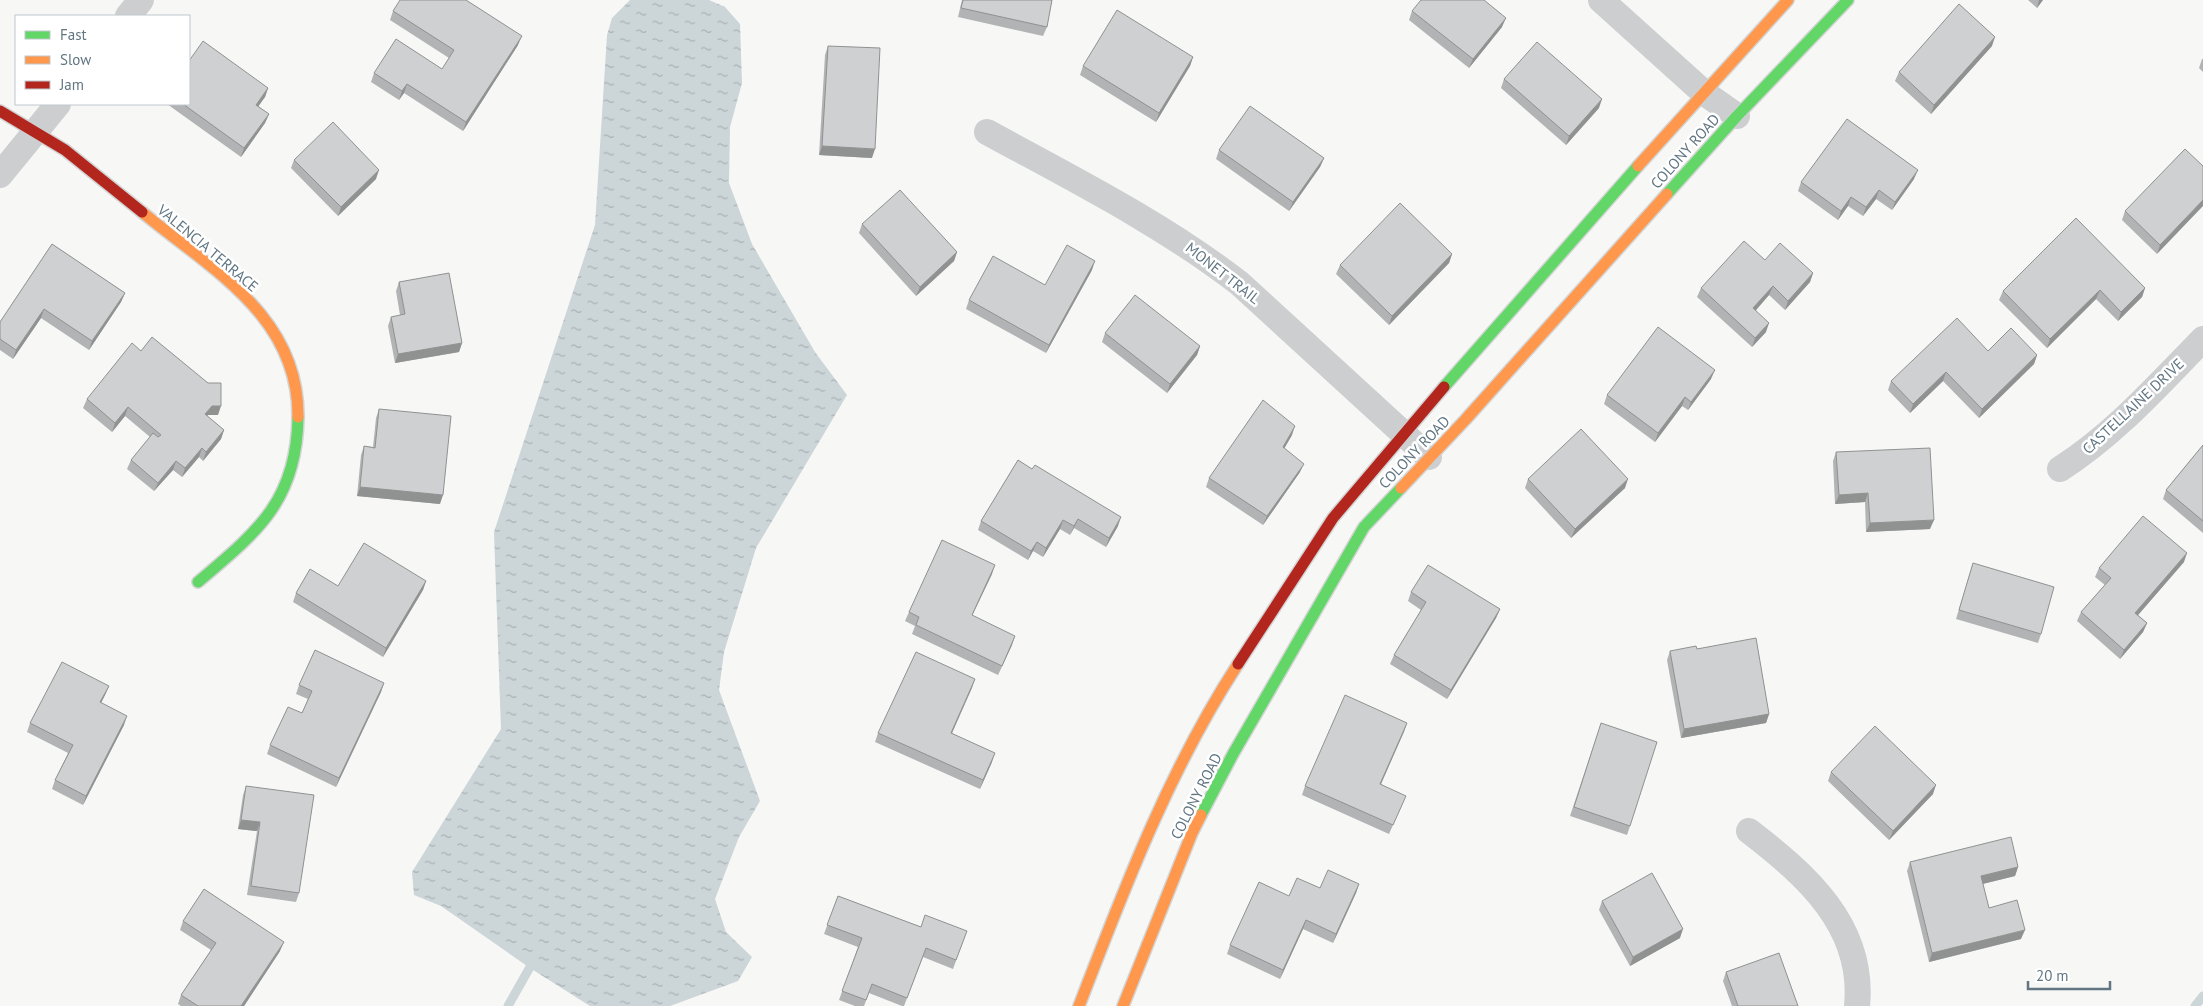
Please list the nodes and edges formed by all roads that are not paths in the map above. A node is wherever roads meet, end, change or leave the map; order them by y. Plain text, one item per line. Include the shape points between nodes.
1 (141, 0) edge
2 (1601, 0) edge
3 (1788, 0) edge
4 (1848, 0) edge
5 (129, 15) edge
6 (1703, 92) junction
7 (57, 105) edge
8 (0, 111) edge
9 (1737, 116) junction
10 (36, 131) junction
11 (987, 132) dead end
12 (0, 174) edge
13 (2203, 339) edge
14 (1404, 433) junction
15 (1429, 457) junction
16 (2060, 469) dead end
17 (198, 582) dead end
18 (1749, 831) dead end
19 (1079, 1006) edge
20 (1123, 1006) edge
21 (1857, 1006) edge

1 - 5 street
2 - 6 street
3 - 6 main road, COLONY ROAD
4 - 9 main road, COLONY ROAD
6 - 9 street
6 - 14 main road, COLONY ROAD
7 - 10 street
8 - 10 main road, VALENCIA TERRACE
9 - 15 main road, COLONY ROAD
10 - 12 street
10 - 17 main road, VALENCIA TERRACE via 73,156 250,300 274,330 292,368 300,421 296,452 286,486 258,529
11 - 14 street, MONET TRAIL via 1131,211 1211,261
13 - 16 street, CASTELLAINE DRIVE via 2115,428
14 - 15 street, MONET TRAIL
14 - 19 main road, COLONY ROAD via 1333,518 1216,698 1163,801
15 - 20 main road, COLONY ROAD via 1364,527 1234,754 1192,833
18 - 21 street via 1816,889 1832,911 1852,950 1858,975

